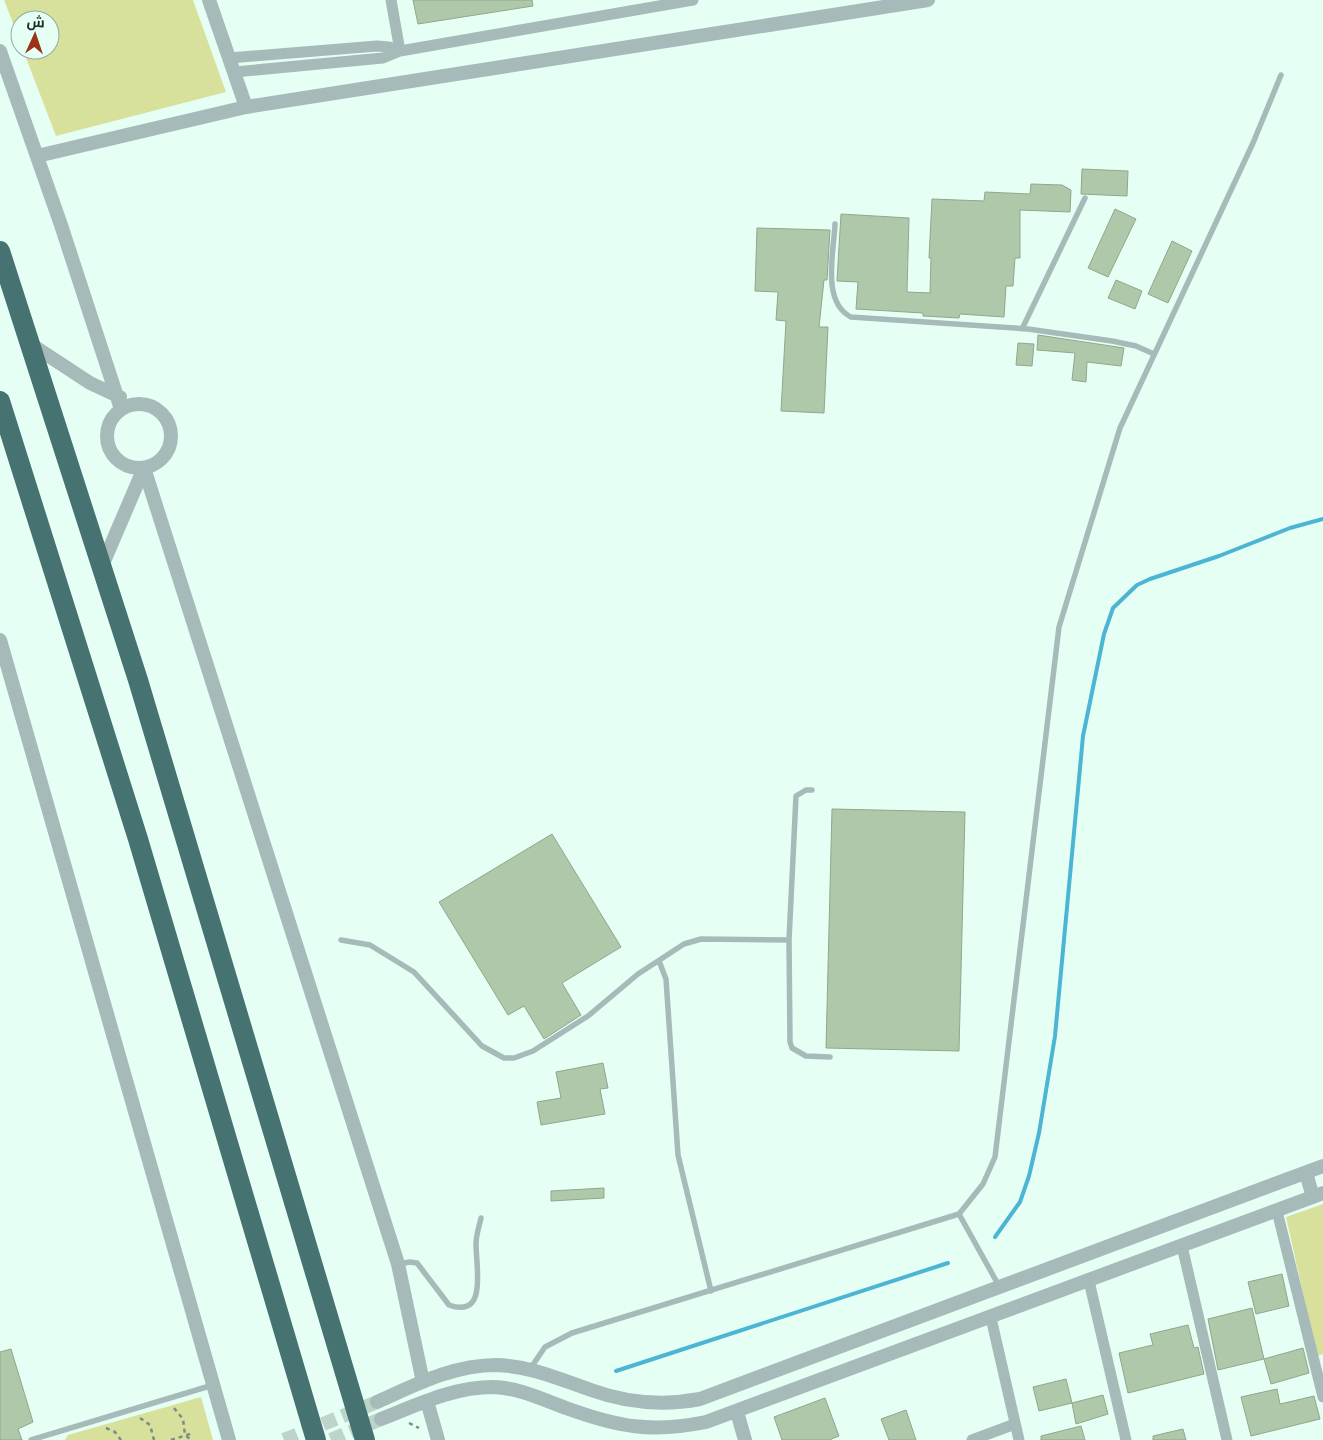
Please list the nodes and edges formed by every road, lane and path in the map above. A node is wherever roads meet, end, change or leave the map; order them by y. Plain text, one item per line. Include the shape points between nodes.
1 (209, 0) edge
2 (391, 0) edge
3 (694, 0) edge
4 (928, 0) edge
5 (642, 4) edge
6 (0, 51) edge
7 (400, 51) junction
8 (264, 55) junction
9 (229, 58) junction
10 (266, 69) junction
11 (234, 72) junction
12 (1281, 75) dead end
13 (246, 107) junction
14 (37, 156) junction
15 (1085, 198) dead end
16 (835, 224) dead end
17 (0, 251) edge
18 (1022, 329) junction
19 (29, 344) junction
20 (1154, 354) junction
21 (0, 401) edge
22 (119, 402) junction
23 (144, 468) junction
24 (102, 566) junction
25 (0, 640) edge
26 (812, 790) dead end
27 (341, 940) dead end
28 (789, 940) junction
29 (659, 961) junction
30 (830, 1057) dead end
31 (1323, 1166) edge
32 (1306, 1173) junction
33 (1318, 1195) edge
34 (1277, 1211) junction
35 (959, 1214) junction
36 (481, 1218) dead end
37 (1182, 1246) junction
38 (398, 1264) junction
39 (1089, 1281) junction
40 (999, 1288) junction
41 (711, 1291) junction
42 (991, 1318) junction
43 (1319, 1358) edge
44 (530, 1369) junction
45 (423, 1382) junction
46 (212, 1385) junction
47 (1323, 1397) edge
48 (427, 1401) junction
49 (377, 1402) tunnel mouth
50 (174, 1408) dead end
51 (737, 1412) junction
52 (140, 1418) dead end
53 (381, 1419) tunnel mouth
54 (406, 1422) dead end
55 (1015, 1424) junction
56 (105, 1427) dead end
57 (192, 1432) dead end
58 (55, 1433) junction
59 (421, 1433) dead end
60 (185, 1435) junction
61 (31, 1440) edge
62 (57, 1440) edge
63 (121, 1440) edge
64 (154, 1440) edge
65 (171, 1440) edge
66 (191, 1440) edge
67 (229, 1440) edge
68 (316, 1440) edge
69 (365, 1440) edge
70 (438, 1440) edge
71 (745, 1440) edge
72 (972, 1440) edge
73 (1019, 1440) edge
74 (1126, 1440) edge
75 (1228, 1440) edge

1 - 9 street
2 - 7 street
3 - 5 street
4 - 13 street
5 - 7 street
6 - 14 street
7 - 8 street via 377,46
7 - 10 street via 377,59
8 - 9 street
8 - 10 street
9 - 11 street
10 - 11 street
11 - 13 street
12 - 20 lane via 1253,143
13 - 14 street
14 - 22 street
15 - 18 lane
16 - 18 lane via 832,278 836,304 842,313 861,319
17 - 19 highway
18 - 20 lane via 1112,341
19 - 22 street
19 - 24 highway
20 - 35 lane via 1120,428 1059,627 995,1157 983,1184
21 - 68 highway via 138,839
22 - 23 street via 107,430 110,450 124,465
22 - 23 street via 146,404 165,416 171,432 169,448 163,458
23 - 24 street
23 - 38 street
24 - 69 highway
25 - 46 street
26 - 28 lane via 796,796
27 - 29 lane via 370,945 414,972 482,1046 504,1058 514,1058 541,1046 588,1016 638,974
28 - 29 lane via 701,940 684,944
28 - 30 lane via 792,1048 806,1056
29 - 41 lane via 666,979 678,1155
31 - 32 street
32 - 33 street
32 - 40 street
33 - 34 street
34 - 37 street
34 - 43 street
35 - 40 lane
35 - 41 lane
36 - 38 lane via 476,1244 477,1291 472,1304 464,1308 449,1305 417,1263
37 - 39 street
37 - 75 street
38 - 45 street
39 - 42 street
39 - 74 street
40 - 44 street via 715,1395 684,1402 653,1404 622,1399
41 - 44 lane via 572,1333 545,1347
42 - 51 street
42 - 55 street
43 - 47 street
44 - 45 street via 495,1365 470,1367
45 - 49 street
46 - 58 lane
46 - 67 street
48 - 51 street via 472,1388 495,1387 518,1390 621,1426 641,1428 680,1428
48 - 53 street
48 - 70 street
50 - 60 path via 184,1419
51 - 71 street
52 - 64 path via 150,1425
54 - 59 path via 419,1427
55 - 72 street
55 - 73 street
56 - 63 path via 116,1432
57 - 60 path
58 - 61 lane
58 - 62 lane
60 - 65 path
60 - 66 path

